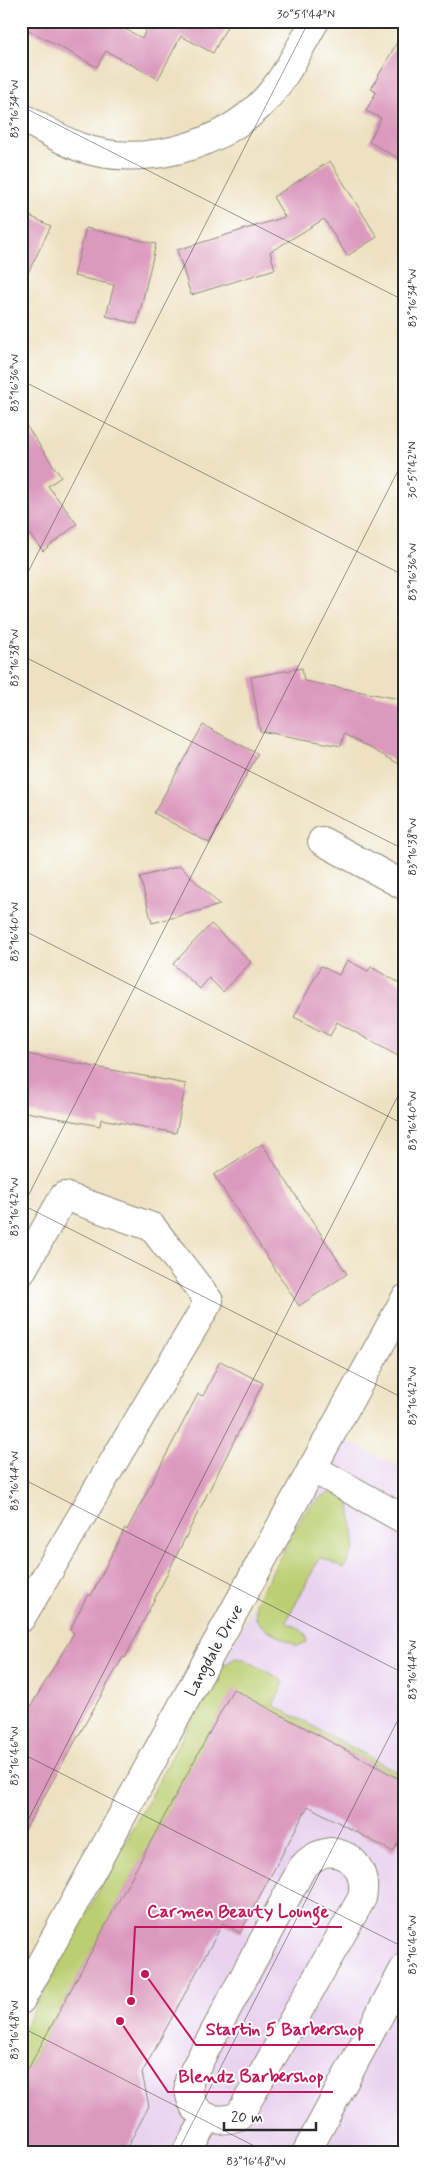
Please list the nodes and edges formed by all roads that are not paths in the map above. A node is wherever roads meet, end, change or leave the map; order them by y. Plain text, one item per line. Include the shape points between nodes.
1 (315, 21) edge
2 (21, 117) edge
3 (322, 841) dead end
4 (405, 886) edge
5 (21, 1272) edge
6 (405, 1299) edge
7 (312, 1468) junction
8 (405, 1520) edge
9 (21, 1618) edge
10 (405, 1967) edge
11 (21, 2000) edge
12 (207, 2117) junction
13 (186, 2153) edge
14 (306, 2153) edge

1 - 2 street via 267,98 243,120 220,134 195,143 156,153 109,153 80,147
3 - 4 street
5 - 9 street via 64,1196 152,1226 209,1301
6 - 7 street, Langdale Drive
7 - 8 street
7 - 11 street, Langdale Drive
10 - 14 street
12 - 12 street via 191,2102 189,2080 302,1868 319,1854 340,1853 350,1858 363,1876 362,1898 239,2116 218,2120
12 - 13 street

